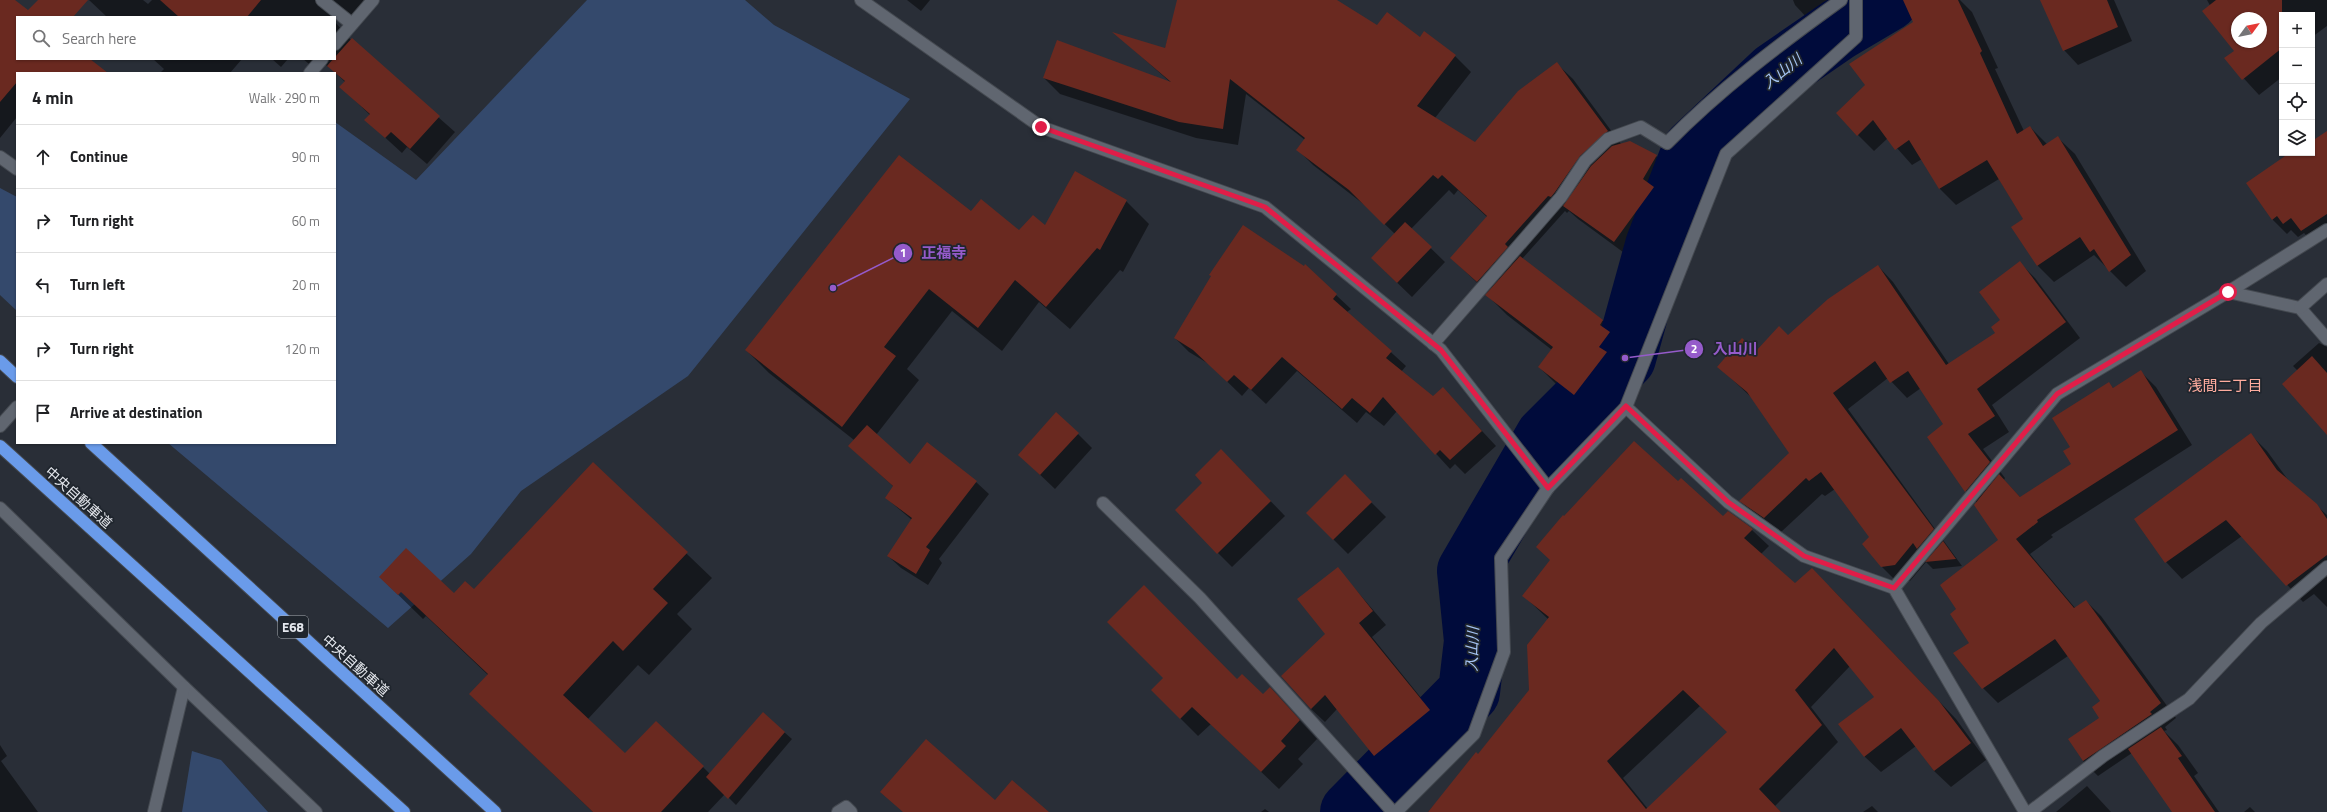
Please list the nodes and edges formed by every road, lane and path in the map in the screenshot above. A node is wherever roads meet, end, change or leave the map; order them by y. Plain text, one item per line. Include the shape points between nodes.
1 (322, 0) edge
2 (374, 0) edge
3 (860, 0) edge
4 (1841, 0) edge
5 (1856, 0) edge
6 (352, 24) junction
7 (336, 43) edge
8 (321, 60) edge
9 (311, 72) edge
10 (0, 157) edge
11 (16, 168) edge
12 (2327, 230) edge
13 (2327, 284) edge
14 (2228, 292) junction
15 (2300, 308) junction
16 (2327, 339) edge
17 (1433, 344) junction
18 (0, 361) edge
19 (16, 376) edge
20 (1626, 406) junction
21 (16, 408) edge
22 (0, 426) edge
23 (92, 444) edge
24 (0, 446) edge
25 (1545, 485) junction
26 (1103, 503) dead end
27 (0, 508) edge
28 (2327, 567) edge
29 (1894, 588) junction
30 (184, 687) junction
31 (154, 812) edge
32 (316, 812) edge
33 (404, 812) edge
34 (495, 812) edge
35 (838, 812) edge
36 (851, 812) edge
37 (1393, 812) edge
38 (1396, 812) edge
39 (2025, 812) edge
40 (2030, 812) edge

1 - 6 street
2 - 6 street
3 - 17 street via 1041,127 1265,207
4 - 17 street via 1702,108 1667,143 1641,127 1608,139 1585,161 1562,197
5 - 20 street via 1856,37 1726,154
6 - 7 street
8 - 9 street
10 - 11 street
12 - 14 street
13 - 15 street
14 - 15 street
14 - 29 street via 2057,394
15 - 16 street
17 - 25 street via 1441,350
18 - 19 highway
20 - 25 street
20 - 29 street via 1728,502 1804,556
21 - 22 street
23 - 34 highway, 中央自動車道 / E68
24 - 33 highway, 中央自動車道
25 - 38 street via 1501,558 1504,652 1474,734
26 - 37 street via 1200,598
27 - 30 street
28 - 40 street via 2261,623 2189,699 2103,756
29 - 39 street
30 - 31 street
30 - 32 street
35 - 36 street via 846,807

